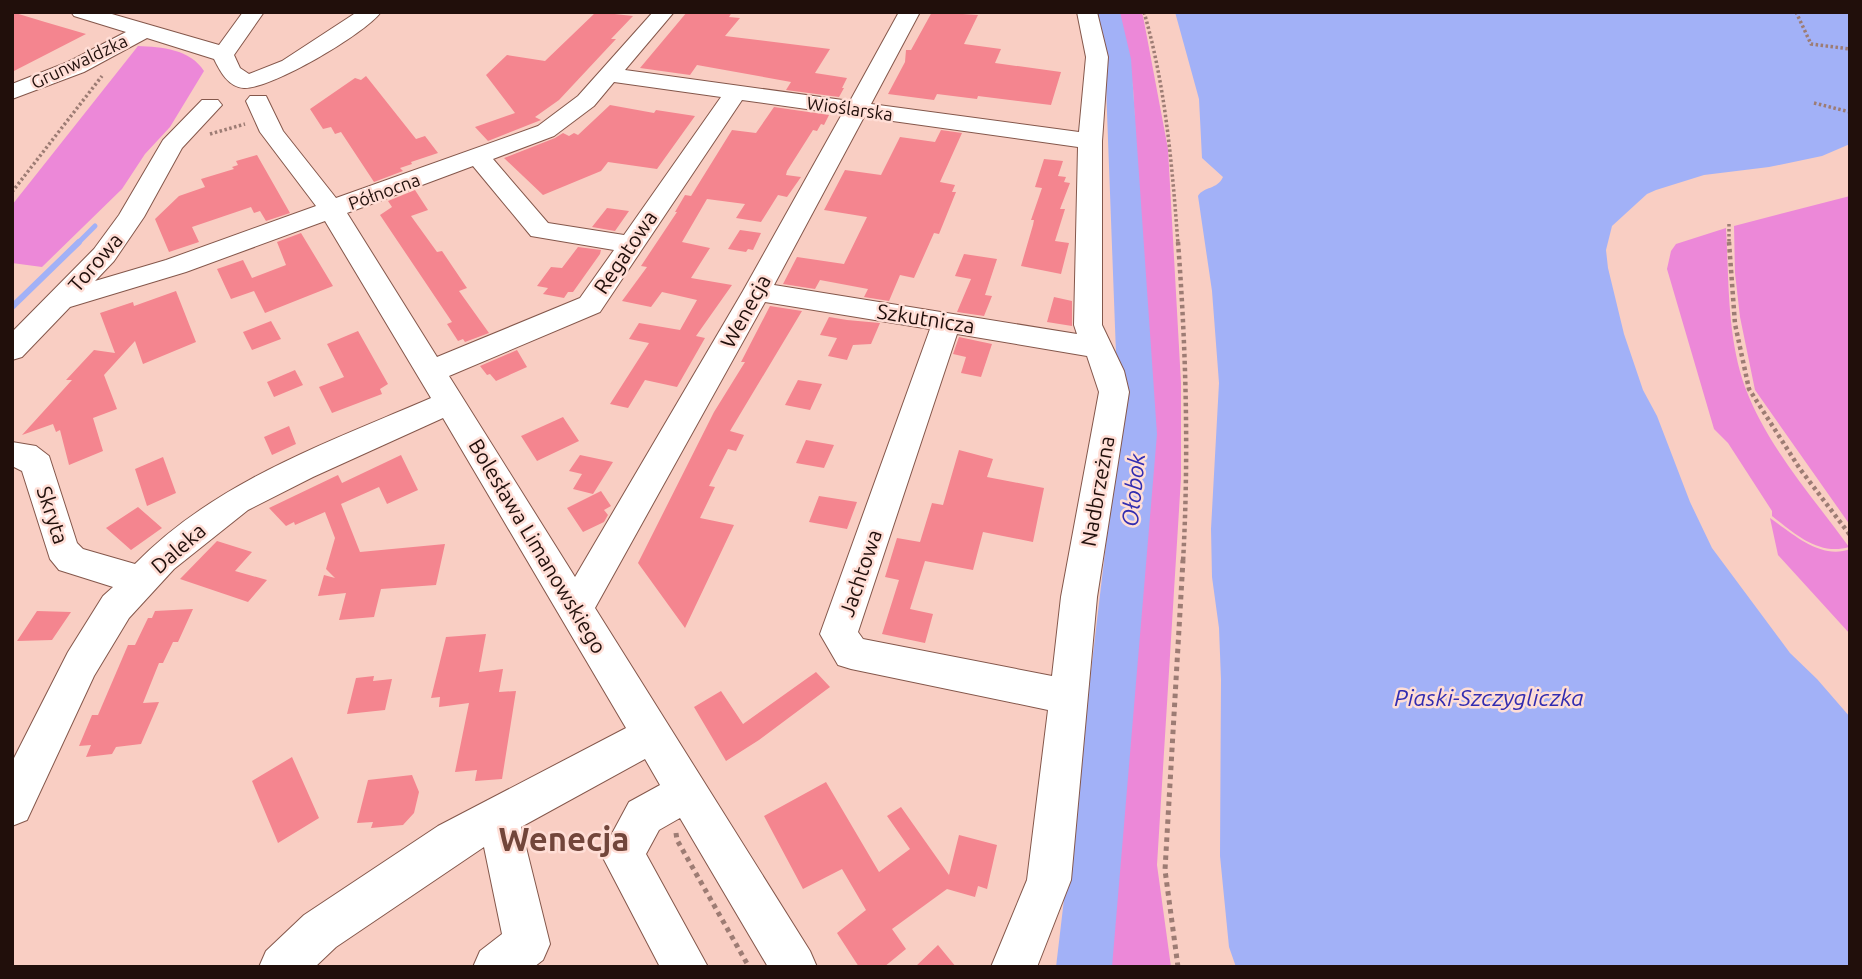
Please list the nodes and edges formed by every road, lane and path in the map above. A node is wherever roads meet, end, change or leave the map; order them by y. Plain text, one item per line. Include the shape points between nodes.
1 (81, 12) edge
2 (254, 12) edge
3 (371, 12) edge
4 (664, 12) edge
5 (911, 12) edge
6 (1087, 12) edge
7 (1144, 12) edge
8 (1796, 12) edge
9 (145, 30) junction
10 (116, 46) junction
11 (1850, 48) edge
12 (609, 75) junction
13 (237, 91) junction
14 (12, 92) edge
15 (736, 92) junction
16 (1814, 103) dead end
17 (856, 109) junction
18 (1850, 112) edge
19 (1090, 141) junction
20 (478, 156) junction
21 (12, 192) edge
22 (332, 210) junction
23 (1729, 224) dead end
24 (629, 244) junction
25 (757, 290) junction
26 (61, 300) junction
27 (947, 322) junction
28 (1096, 346) junction
29 (12, 350) edge
30 (431, 372) junction
31 (450, 402) junction
32 (12, 454) edge
33 (1850, 535) edge
34 (141, 580) junction
35 (576, 608) junction
36 (1069, 697) junction
37 (652, 735) junction
38 (15, 791) edge
39 (687, 792) junction
40 (498, 817) junction
41 (520, 959) edge
42 (282, 967) edge
43 (685, 967) edge
44 (794, 967) edge
45 (1014, 967) edge
46 (1178, 967) edge

1 - 9 street, Bolesława Limanowskiego
2 - 13 street
3 - 13 street, Torowa via 300,66
4 - 12 street, Północna
5 - 17 street, Wenecja
6 - 19 street, Nadbrzeżna via 1097,57
7 - 46 path via 1170,134 1184,322 1186,495 1165,870
8 - 11 path via 1811,44
9 - 10 street, Grunwaldzka
9 - 13 street, Bolesława Limanowskiego via 186,40
10 - 14 street, Grunwaldzka
10 - 21 path via 124,48
12 - 15 street, Wioślarska
12 - 20 street, Północna via 586,101 546,131
13 - 22 street, Bolesława Limanowskiego
13 - 26 street, Torowa via 162,162 119,235
15 - 17 street, Wioślarska
15 - 24 street, Regatowa
16 - 18 path
17 - 19 street, Wioślarska
17 - 25 street, Wenecja
19 - 28 street, Nadbrzeżna via 1088,324
20 - 22 street, Północna
20 - 24 street via 540,230
22 - 26 street, Północna via 176,266
22 - 30 street, Bolesława Limanowskiego
23 - 33 path via 1735,324 1749,389 1800,469
24 - 30 street, Regatowa via 590,305
25 - 27 street, Szkutnicza
25 - 35 street, Wenecja
26 - 29 street, Torowa
27 - 28 street, Szkutnicza
27 - 36 street, Jachtowa via 839,634 851,653
28 - 36 street, Nadbrzeżna via 1114,392 1079,597
30 - 31 street, Bolesława Limanowskiego
31 - 34 street, Daleka via 236,501 183,540
31 - 35 street, Bolesława Limanowskiego
32 - 34 street, Skryta via 37,465 62,549 71,559
34 - 38 street, Daleka via 116,607 81,664
35 - 37 street, Bolesława Limanowskiego
36 - 45 street, Nadbrzeżna via 1049,880
37 - 39 street, Bolesława Limanowskiego
37 - 40 street
39 - 43 street via 644,816 622,854
39 - 44 street, Bolesława Limanowskiego
40 - 41 street
40 - 42 street via 453,841 320,930

